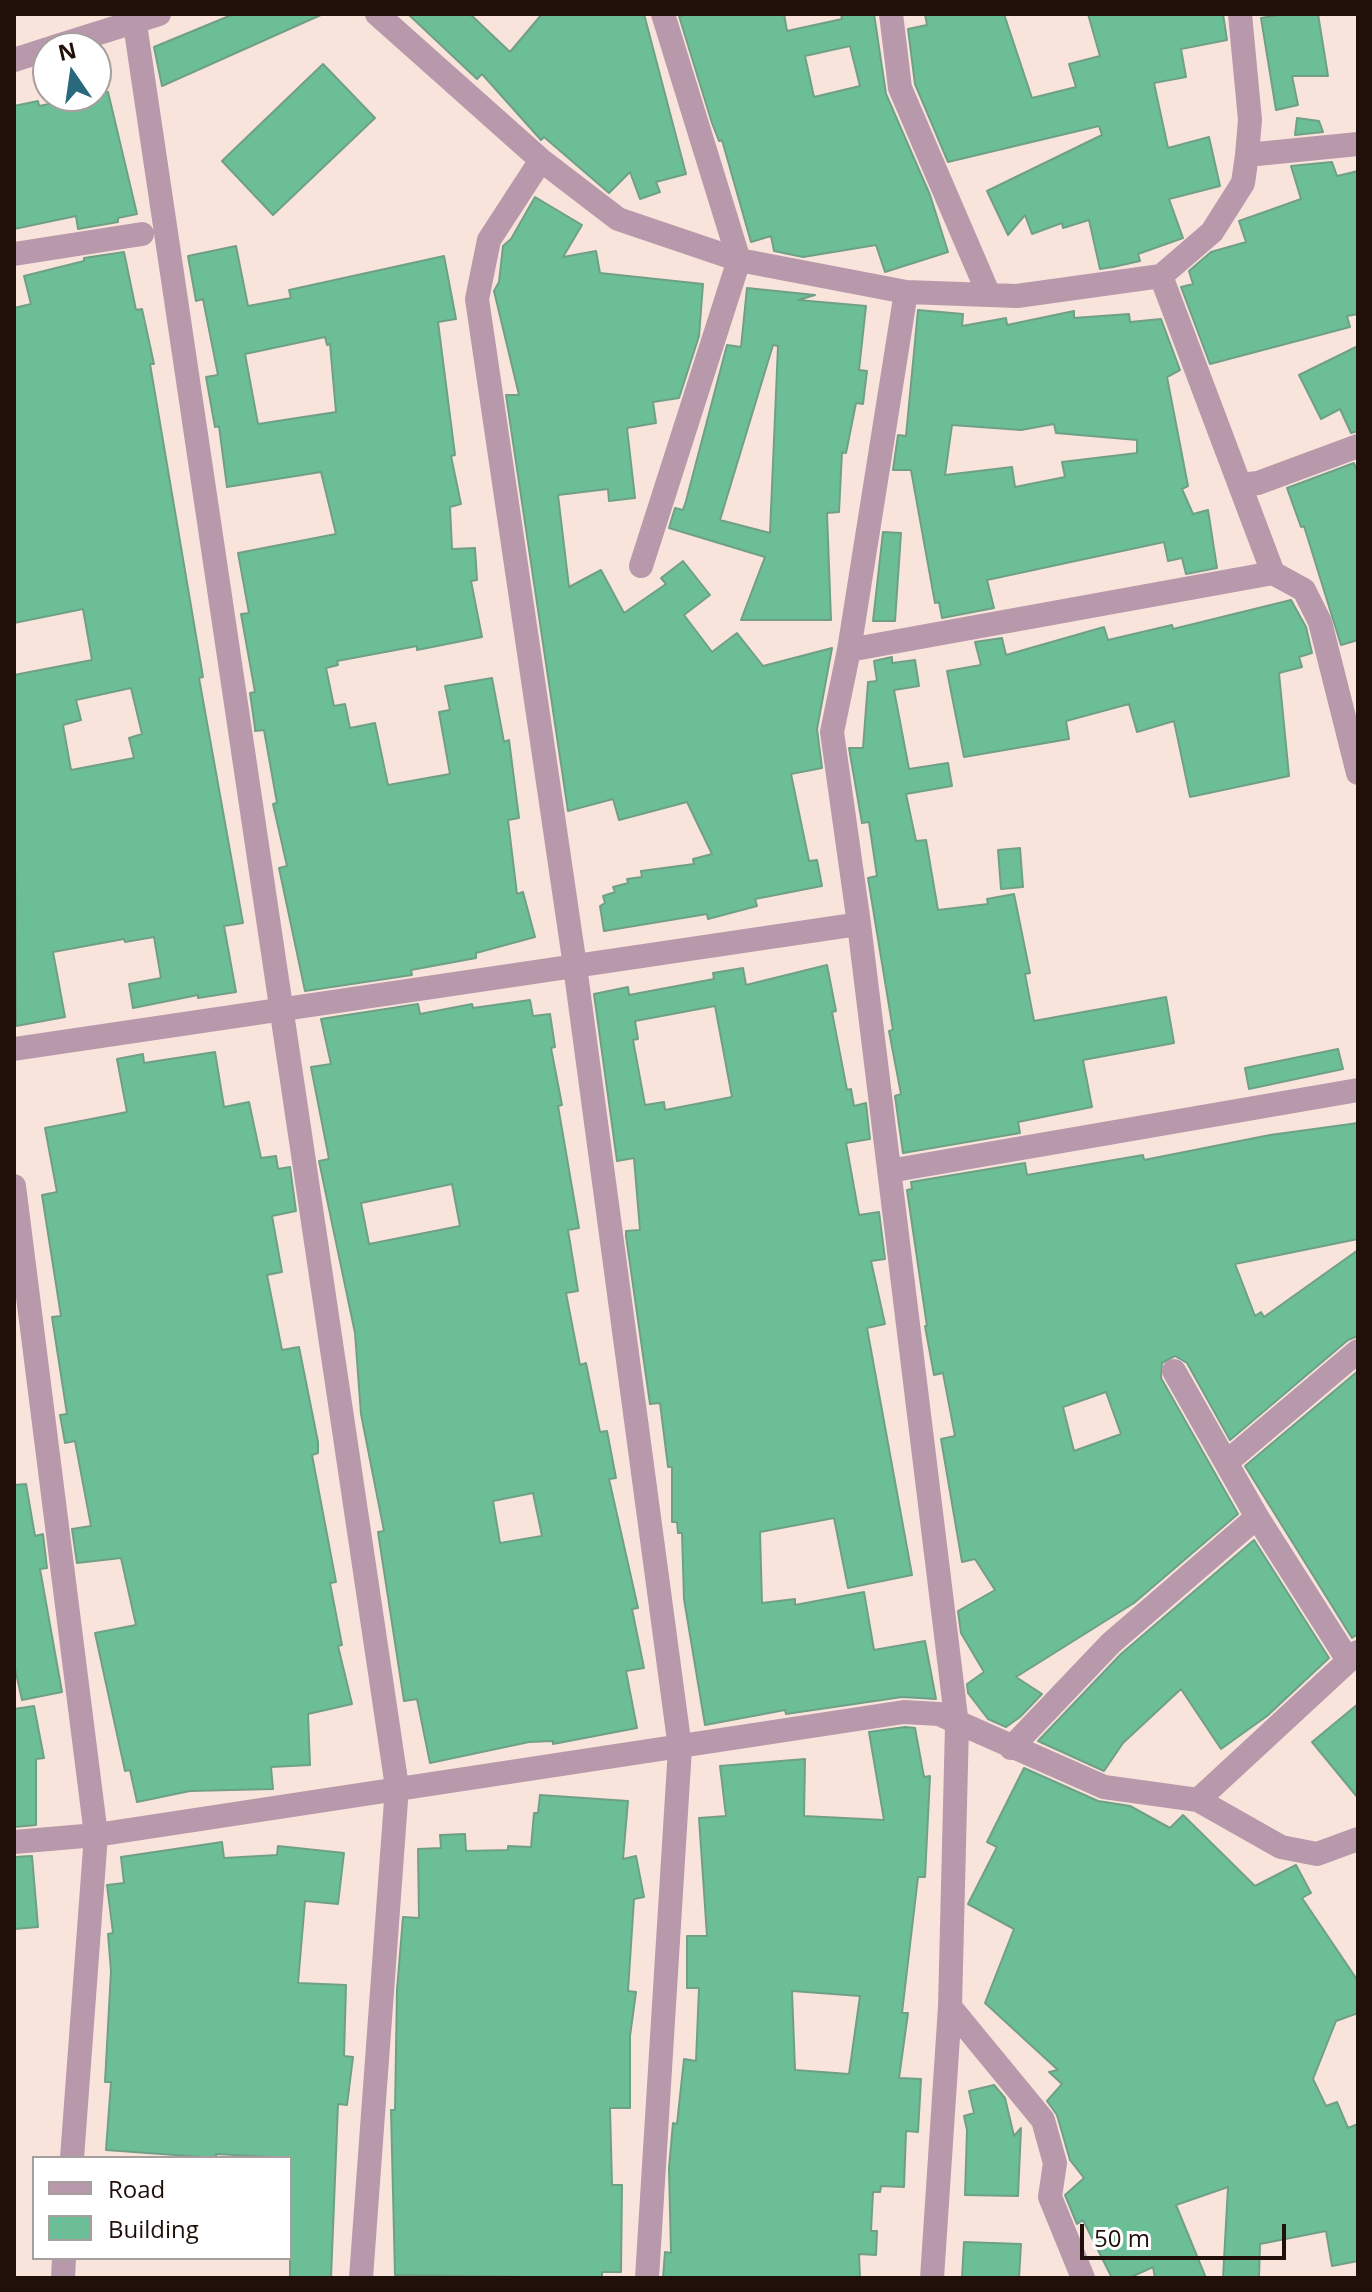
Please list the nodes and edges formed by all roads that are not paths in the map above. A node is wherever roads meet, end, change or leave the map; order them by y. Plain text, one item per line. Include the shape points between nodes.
1 (159, 14) edge
2 (377, 14) edge
3 (663, 14) edge
4 (891, 14) edge
5 (1240, 14) edge
6 (92, 24) edge
7 (135, 24) junction
8 (1358, 144) edge
9 (1247, 155) junction
10 (541, 160) junction
11 (142, 234) dead end
12 (14, 254) edge
13 (739, 260) junction
14 (1161, 276) junction
15 (906, 292) junction
16 (989, 295) junction
17 (1358, 446) edge
18 (1240, 485) junction
19 (641, 566) dead end
20 (1273, 573) junction
21 (849, 650) junction
22 (1358, 773) edge
23 (859, 924) junction
24 (575, 966) junction
25 (284, 1009) junction
26 (14, 1049) edge
27 (1358, 1090) edge
28 (889, 1171) junction
29 (14, 1186) edge
30 (1358, 1351) edge
31 (1174, 1371) dead end
32 (1228, 1461) junction
33 (1257, 1517) junction
34 (1353, 1656) edge
35 (957, 1725) junction
36 (680, 1748) junction
37 (1011, 1748) junction
38 (397, 1787) junction
39 (1198, 1800) junction
40 (96, 1835) junction
41 (1358, 1839) edge
42 (14, 1842) edge
43 (950, 2007) junction
44 (72, 2156) edge
45 (361, 2278) edge
46 (647, 2278) edge
47 (932, 2278) edge
48 (1083, 2278) edge

1 - 7 street
2 - 10 street
3 - 13 street
4 - 16 street via 900,88
5 - 9 street via 1250,120
6 - 7 street
7 - 25 street
8 - 9 street
9 - 14 street via 1243,183 1212,232
10 - 13 street via 618,219
10 - 24 street via 489,240 477,299
11 - 12 street
13 - 15 street
13 - 19 street
14 - 16 street via 1017,296
14 - 18 street
15 - 16 street
15 - 21 street
17 - 18 street
18 - 20 street
20 - 21 street
20 - 22 street via 1304,590 1320,622
21 - 23 street via 832,732
23 - 24 street
23 - 28 street
24 - 25 street
24 - 36 street
25 - 26 street
25 - 38 street
27 - 28 street
28 - 35 street
29 - 40 street
30 - 32 street
31 - 32 street
32 - 33 street
33 - 34 street
33 - 37 street via 1111,1643
34 - 39 street
35 - 36 street via 939,1714 904,1712
35 - 37 street
35 - 43 street
36 - 38 street
36 - 46 street
37 - 39 street via 1104,1787
38 - 40 street
38 - 45 street
39 - 41 street via 1281,1847 1317,1854
40 - 42 street
40 - 44 street
43 - 47 street
43 - 48 street via 1043,2120 1055,2163 1050,2197

